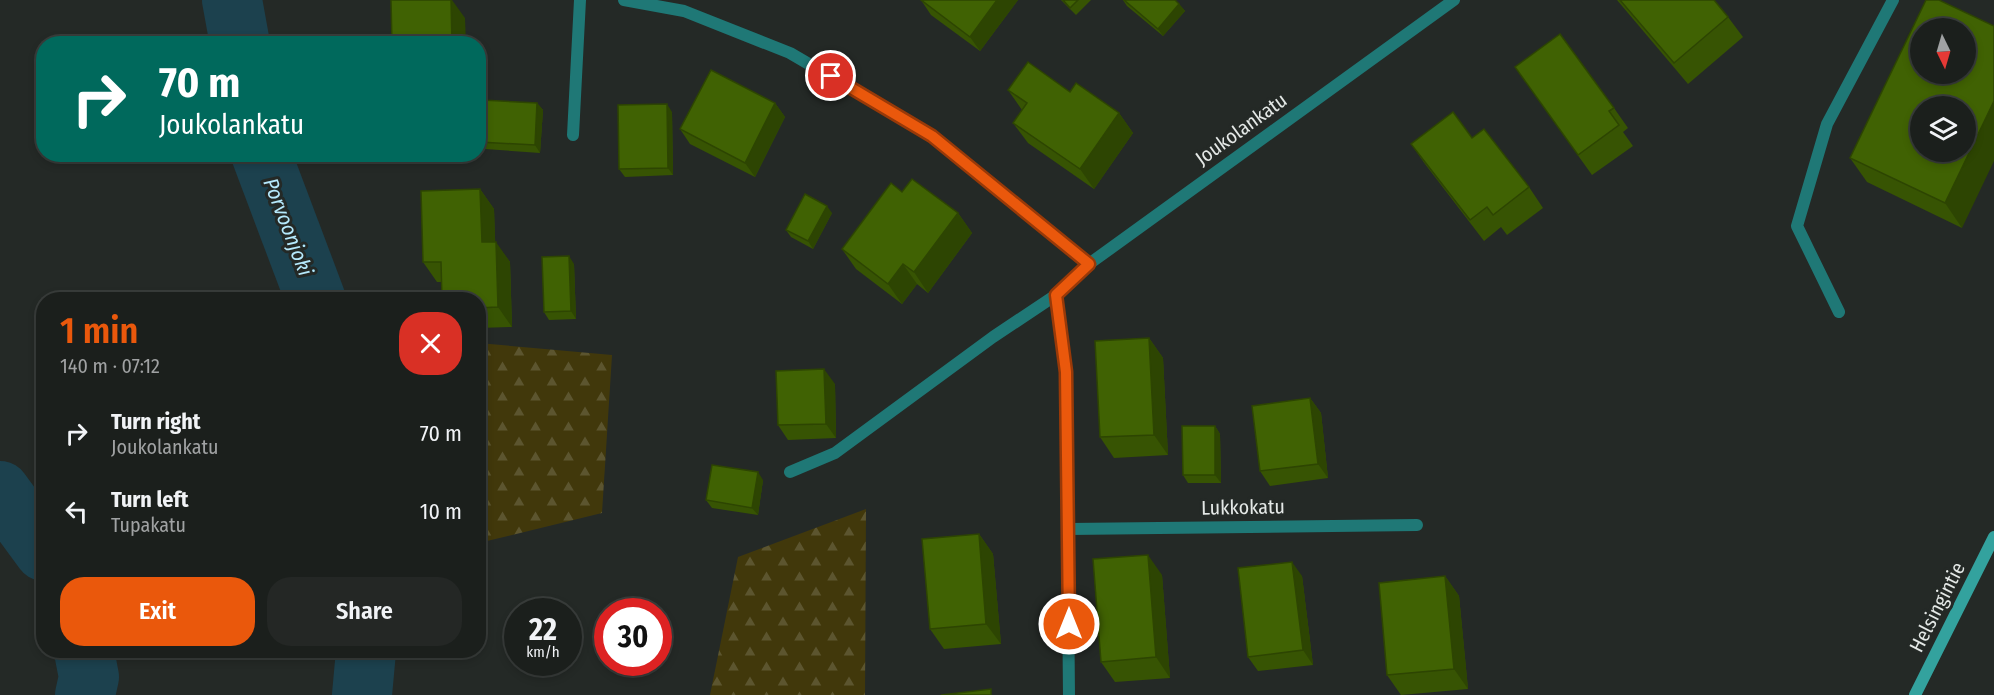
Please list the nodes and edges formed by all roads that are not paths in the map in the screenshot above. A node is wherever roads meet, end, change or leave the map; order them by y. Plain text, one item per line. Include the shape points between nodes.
1 (580, 0) edge
2 (624, 0) edge
3 (1454, 0) edge
4 (1893, 0) edge
5 (573, 135) dead end
6 (1089, 264) junction
7 (1056, 295) junction
8 (1839, 312) dead end
9 (790, 472) dead end
10 (1417, 525) dead end
11 (1069, 529) junction
12 (1994, 537) edge
13 (1069, 695) edge
14 (1915, 695) edge

1 - 5 street
2 - 6 street via 684,11 790,53 932,136
3 - 6 street, Joukolankatu
4 - 8 street via 1827,123 1797,226
6 - 7 street, Joukolankatu
7 - 9 street, Joukolankatu via 835,453
7 - 11 street via 1066,372
10 - 11 street, Lukkokatu
11 - 13 street
12 - 14 main road, Helsingintie

